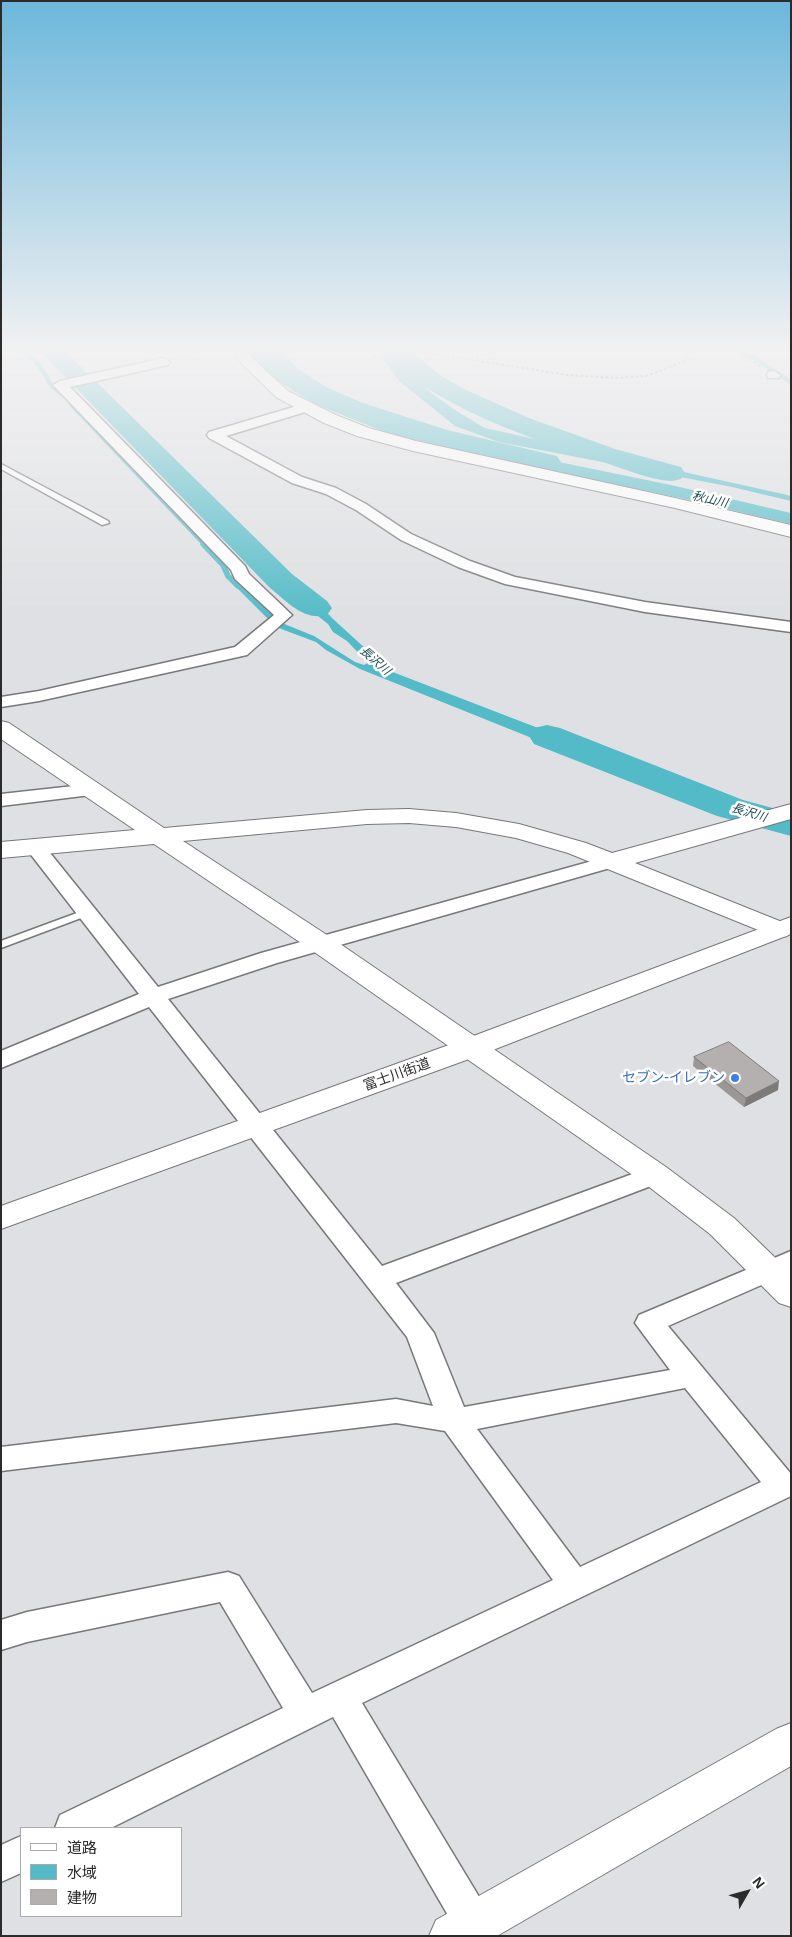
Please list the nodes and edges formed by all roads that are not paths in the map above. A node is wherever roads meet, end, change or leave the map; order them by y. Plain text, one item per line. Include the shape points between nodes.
1 (115, 441) edge
2 (227, 441) edge
3 (396, 441) edge
4 (1, 466) edge
5 (105, 523) dead end
6 (791, 531) edge
7 (791, 627) edge
8 (1, 702) edge
9 (1, 728) edge
10 (92, 790) junction
11 (1, 800) edge
12 (791, 811) edge
13 (159, 836) junction
14 (35, 847) junction
15 (1, 850) edge
16 (610, 862) junction
17 (85, 912) junction
18 (784, 927) edge
19 (320, 942) junction
20 (1, 945) edge
21 (152, 997) junction
22 (470, 1048) junction
23 (1, 1060) edge
24 (256, 1126) junction
25 (655, 1175) junction
26 (1, 1218) edge
27 (780, 1266) edge
28 (377, 1280) junction
29 (791, 1294) edge
30 (691, 1375) junction
31 (454, 1421) junction
32 (1, 1460) edge
33 (575, 1585) junction
34 (1, 1635) edge
35 (340, 1697) junction
36 (306, 1714) junction
37 (791, 1743) edge
38 (75, 1827) edge
39 (20, 1854) edge
40 (1, 1864) edge
41 (469, 1932) edge

1 - 8 street via 239,569 241,576 284,615 241,651
2 - 7 street via 297,480 331,491 361,507 406,537 511,581 645,607
3 - 6 street
4 - 5 lane
9 - 10 street
10 - 11 street
10 - 13 street
12 - 16 street
13 - 14 street
13 - 16 street via 409,816 519,831 577,848
13 - 19 street
14 - 15 street
14 - 17 street
16 - 18 street
16 - 19 street
17 - 20 lane
17 - 21 street
18 - 22 street, 富士川街道
19 - 21 street
19 - 22 street
21 - 23 street
21 - 24 street
22 - 24 street, 富士川街道
22 - 25 street
24 - 26 street, 富士川街道
24 - 28 street
25 - 27 street
25 - 28 street
27 - 29 street
27 - 30 street via 649,1323
28 - 31 street via 420,1333
30 - 31 street
30 - 33 street via 782,1486
31 - 32 street via 396,1411
31 - 33 street
33 - 35 street
34 - 36 street via 228,1586
35 - 36 street
35 - 41 street
36 - 38 street
37 - 41 street
39 - 40 street

